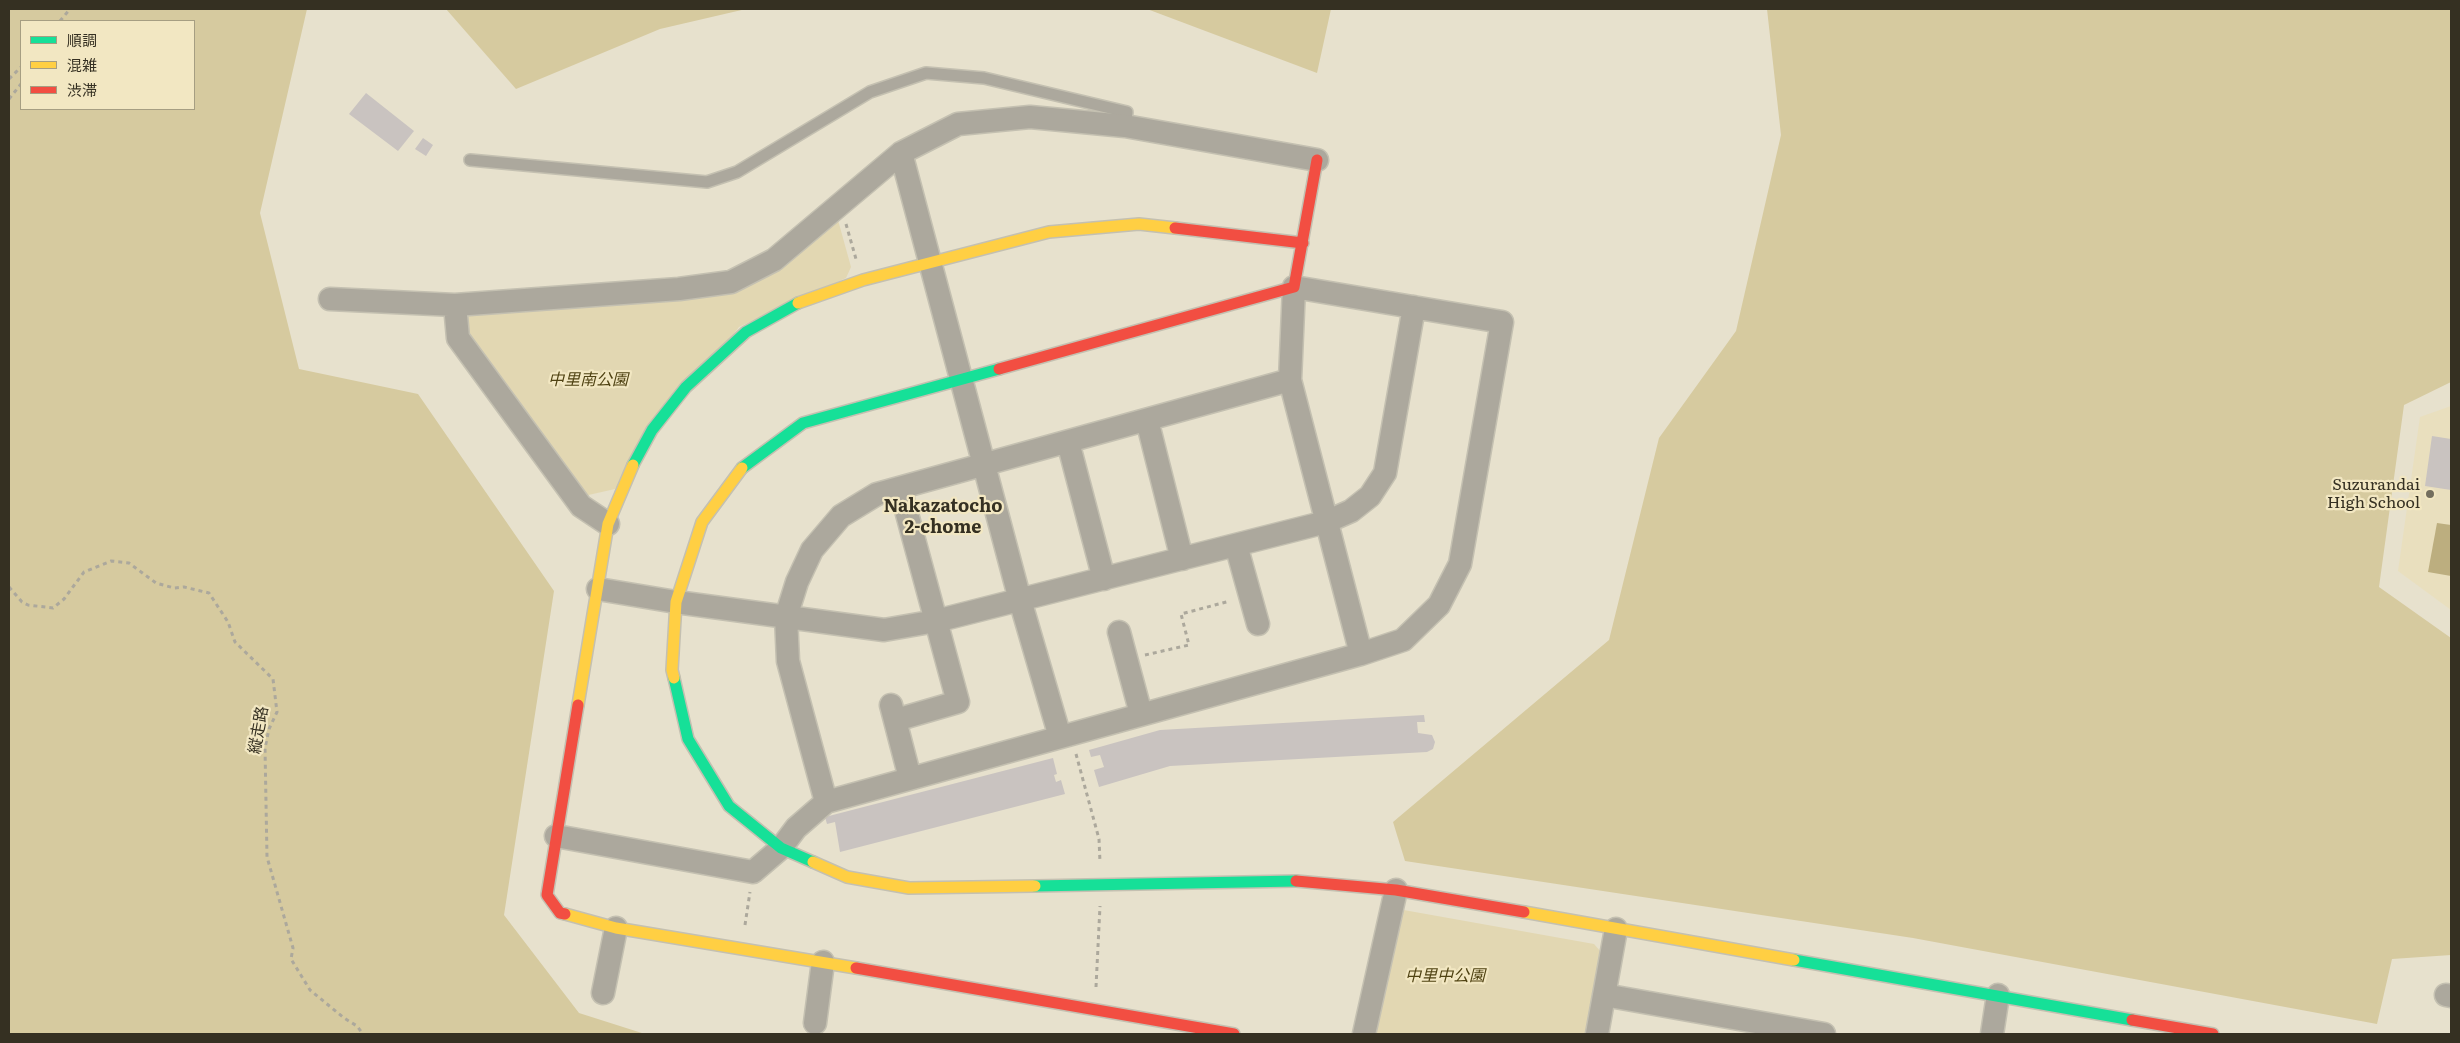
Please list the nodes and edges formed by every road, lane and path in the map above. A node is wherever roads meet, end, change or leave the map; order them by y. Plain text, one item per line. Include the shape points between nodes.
1 (70, 9) edge
2 (61, 20) edge
3 (20, 68) edge
4 (9, 79) edge
5 (20, 85) edge
6 (9, 99) edge
7 (1124, 126) junction
8 (901, 153) junction
9 (470, 160) dead end
10 (1318, 160) joint
11 (840, 204) junction
12 (1303, 243) junction
13 (930, 262) junction
14 (863, 280) junction
15 (1294, 287) junction
16 (330, 299) dead end
17 (455, 305) junction
18 (1414, 307) junction
19 (959, 378) junction
20 (1290, 380) junction
21 (1147, 420) junction
22 (1068, 442) junction
23 (983, 465) junction
24 (900, 488) junction
25 (1326, 522) junction
26 (608, 524) junction
27 (1236, 545) junction
28 (1182, 559) junction
29 (1104, 578) junction
30 (9, 587) edge
31 (598, 589) junction
32 (1250, 596) junction
33 (1020, 600) junction
34 (676, 602) junction
35 (786, 617) junction
36 (936, 621) junction
37 (1258, 624) dead end
38 (1119, 632) dead end
39 (1361, 654) junction
40 (1126, 660) junction
41 (1141, 714) junction
42 (1060, 736) junction
43 (910, 778) junction
44 (826, 802) junction
45 (556, 836) junction
46 (781, 848) junction
47 (753, 872) junction
48 (1396, 890) junction
49 (616, 928) junction
50 (1616, 929) junction
51 (741, 948) junction
52 (823, 962) junction
53 (603, 993) dead end
54 (1604, 995) junction
55 (1998, 995) junction
56 (815, 1023) dead end
57 (363, 1034) edge
58 (1234, 1034) edge
59 (1364, 1034) edge
60 (1597, 1034) edge
61 (1824, 1034) edge
62 (1992, 1034) edge
63 (2213, 1034) edge

1 - 2 path
3 - 4 path
5 - 6 path
7 - 8 street via 1030,117 958,124
7 - 9 lane via 1127,112 984,78 926,73 870,92 736,172 708,182
7 - 10 street
8 - 11 street
8 - 13 street
10 - 12 street
11 - 14 path
11 - 17 street via 774,260 731,282 678,289
12 - 13 street via 1139,224 1049,232
12 - 15 street
13 - 14 street
13 - 19 street
14 - 26 street via 796,304 746,332 686,386 652,430 628,474
15 - 18 street
15 - 19 street
15 - 20 street
16 - 17 street
17 - 26 street via 458,338 582,506
18 - 25 street via 1385,474 1370,496 1351,511
18 - 39 street via 1502,322 1460,564 1438,605 1403,640
19 - 23 street
19 - 34 street via 803,423 745,464 702,522
20 - 21 street
20 - 25 street
21 - 22 street
21 - 28 street
22 - 23 street
22 - 29 street
23 - 24 street
23 - 33 street
24 - 35 street via 877,494 841,516 812,550
24 - 36 street
25 - 27 street
25 - 39 street
26 - 31 street
27 - 28 street
27 - 32 street
28 - 29 street
29 - 33 street
30 - 57 path, 縦走路 via 22,602 53,608 84,572 111,561 129,564 156,583 209,593 228,622 235,642 273,679 277,712 269,729 266,748 267,857 293,948 291,959 310,990 358,1026
31 - 34 street
31 - 45 street
32 - 37 street
32 - 40 path via 1181,614 1190,645
33 - 36 street
33 - 42 street
34 - 35 street
34 - 46 street via 672,670 688,739 730,806
35 - 36 street via 884,630
35 - 44 street via 788,661
36 - 43 street via 958,702 894,712
38 - 40 street
39 - 41 street
40 - 41 street
41 - 42 street
42 - 43 street
43 - 44 street
44 - 46 street via 796,828
45 - 47 street
45 - 49 street via 546,895 560,913
46 - 47 street
46 - 48 street via 847,877 909,888 1293,881
47 - 51 path
48 - 50 street
48 - 59 street
49 - 51 street
49 - 53 street
50 - 54 street
50 - 55 street
51 - 52 street
52 - 56 street
52 - 58 street
54 - 60 street
54 - 61 street
55 - 62 street
55 - 63 street

